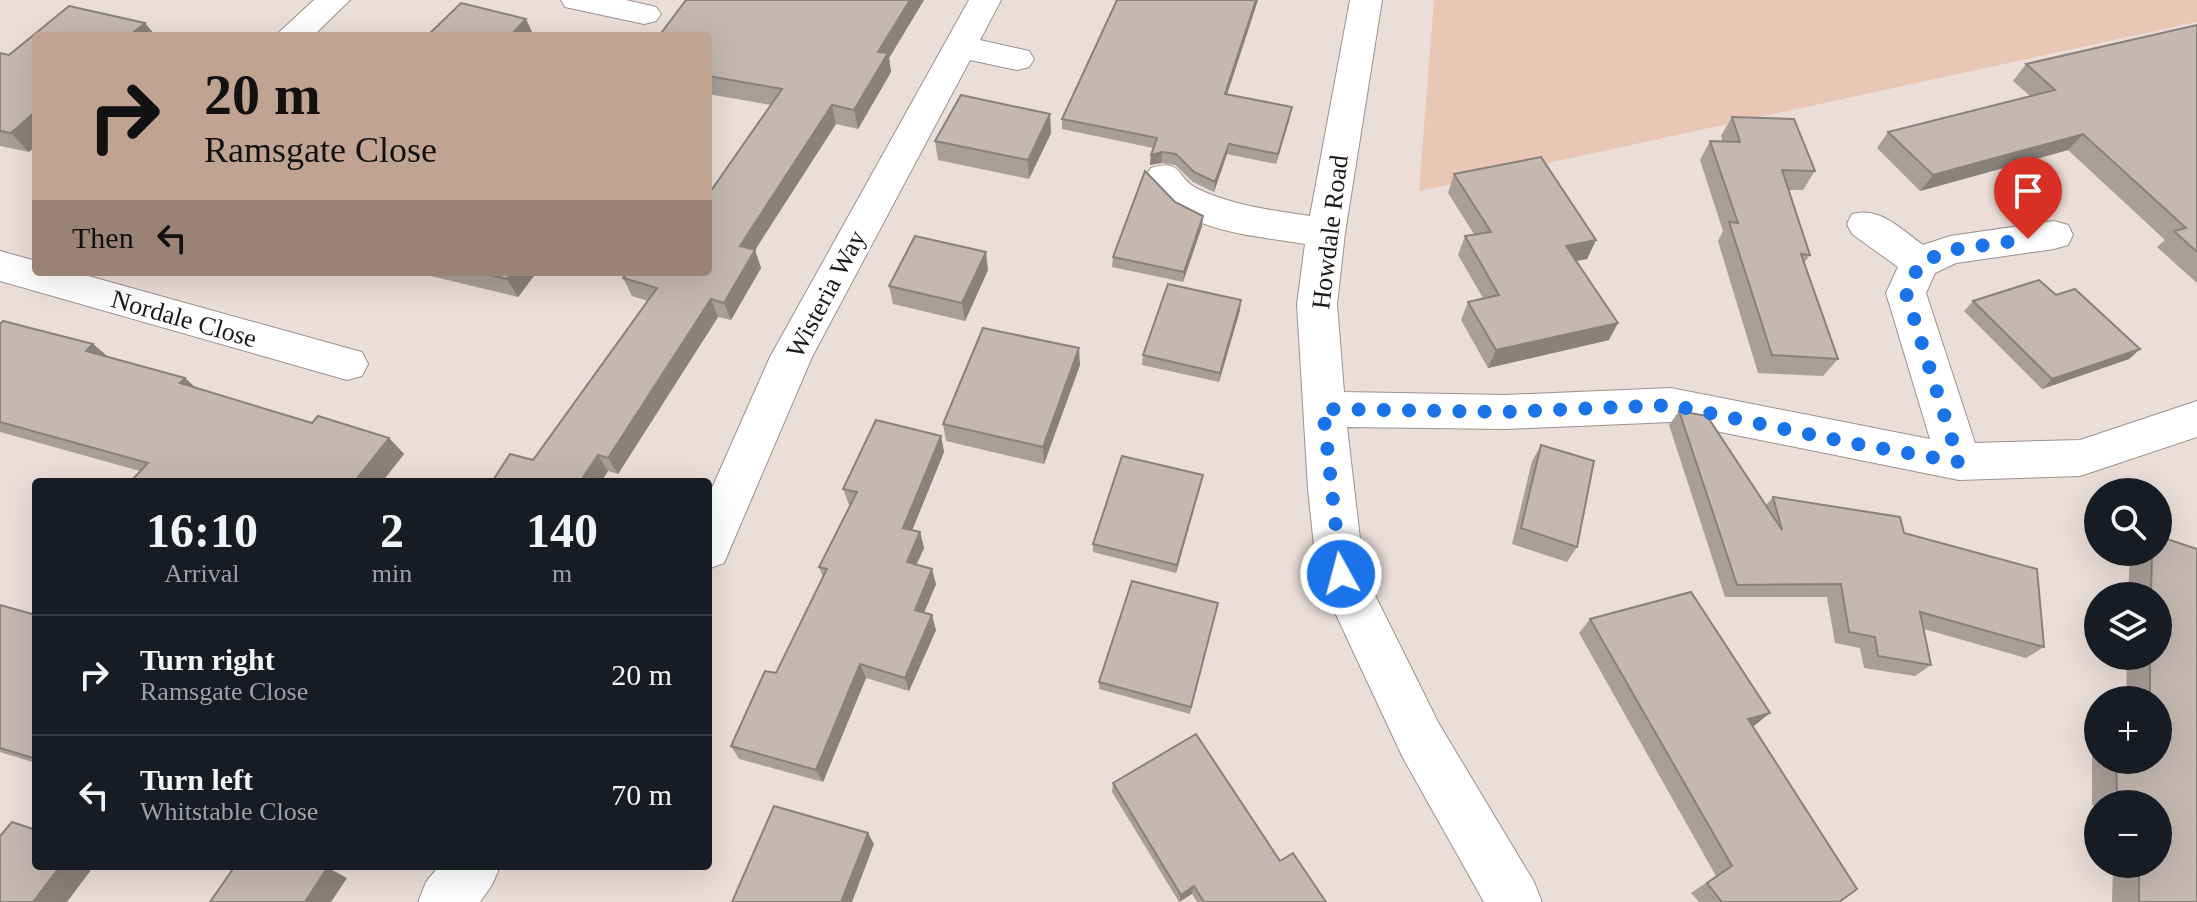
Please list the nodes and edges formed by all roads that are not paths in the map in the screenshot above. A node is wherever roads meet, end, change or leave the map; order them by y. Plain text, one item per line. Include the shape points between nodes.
1 (334, 0) edge
2 (985, 0) edge
3 (1366, 0) edge
4 (592, 1) edge
5 (644, 14) dead end
6 (297, 32) edge
7 (960, 47) junction
8 (1017, 59) dead end
9 (1164, 177) dead end
10 (1866, 224) dead end
11 (1326, 233) junction
12 (2054, 235) dead end
13 (1920, 263) junction
14 (14, 273) edge
15 (347, 364) dead end
16 (1323, 409) junction
17 (2197, 419) edge
18 (1959, 462) junction
19 (712, 540) edge
20 (470, 870) edge
21 (446, 902) edge
22 (1514, 902) edge

1 - 6 street
2 - 7 street, Wisteria Way
3 - 11 street, Howdale Road
4 - 5 street
7 - 8 street
7 - 19 street, Wisteria Way via 791,357
9 - 11 street via 1179,196 1218,215
10 - 13 street
11 - 16 street, Howdale Road via 1317,304
12 - 13 street via 1950,250
13 - 18 street via 1906,293
14 - 15 street, Nordale Close
16 - 18 street via 1505,412 1671,405
16 - 22 street, Howdale Road via 1341,574 1421,741
17 - 18 street via 2080,458
20 - 21 street

